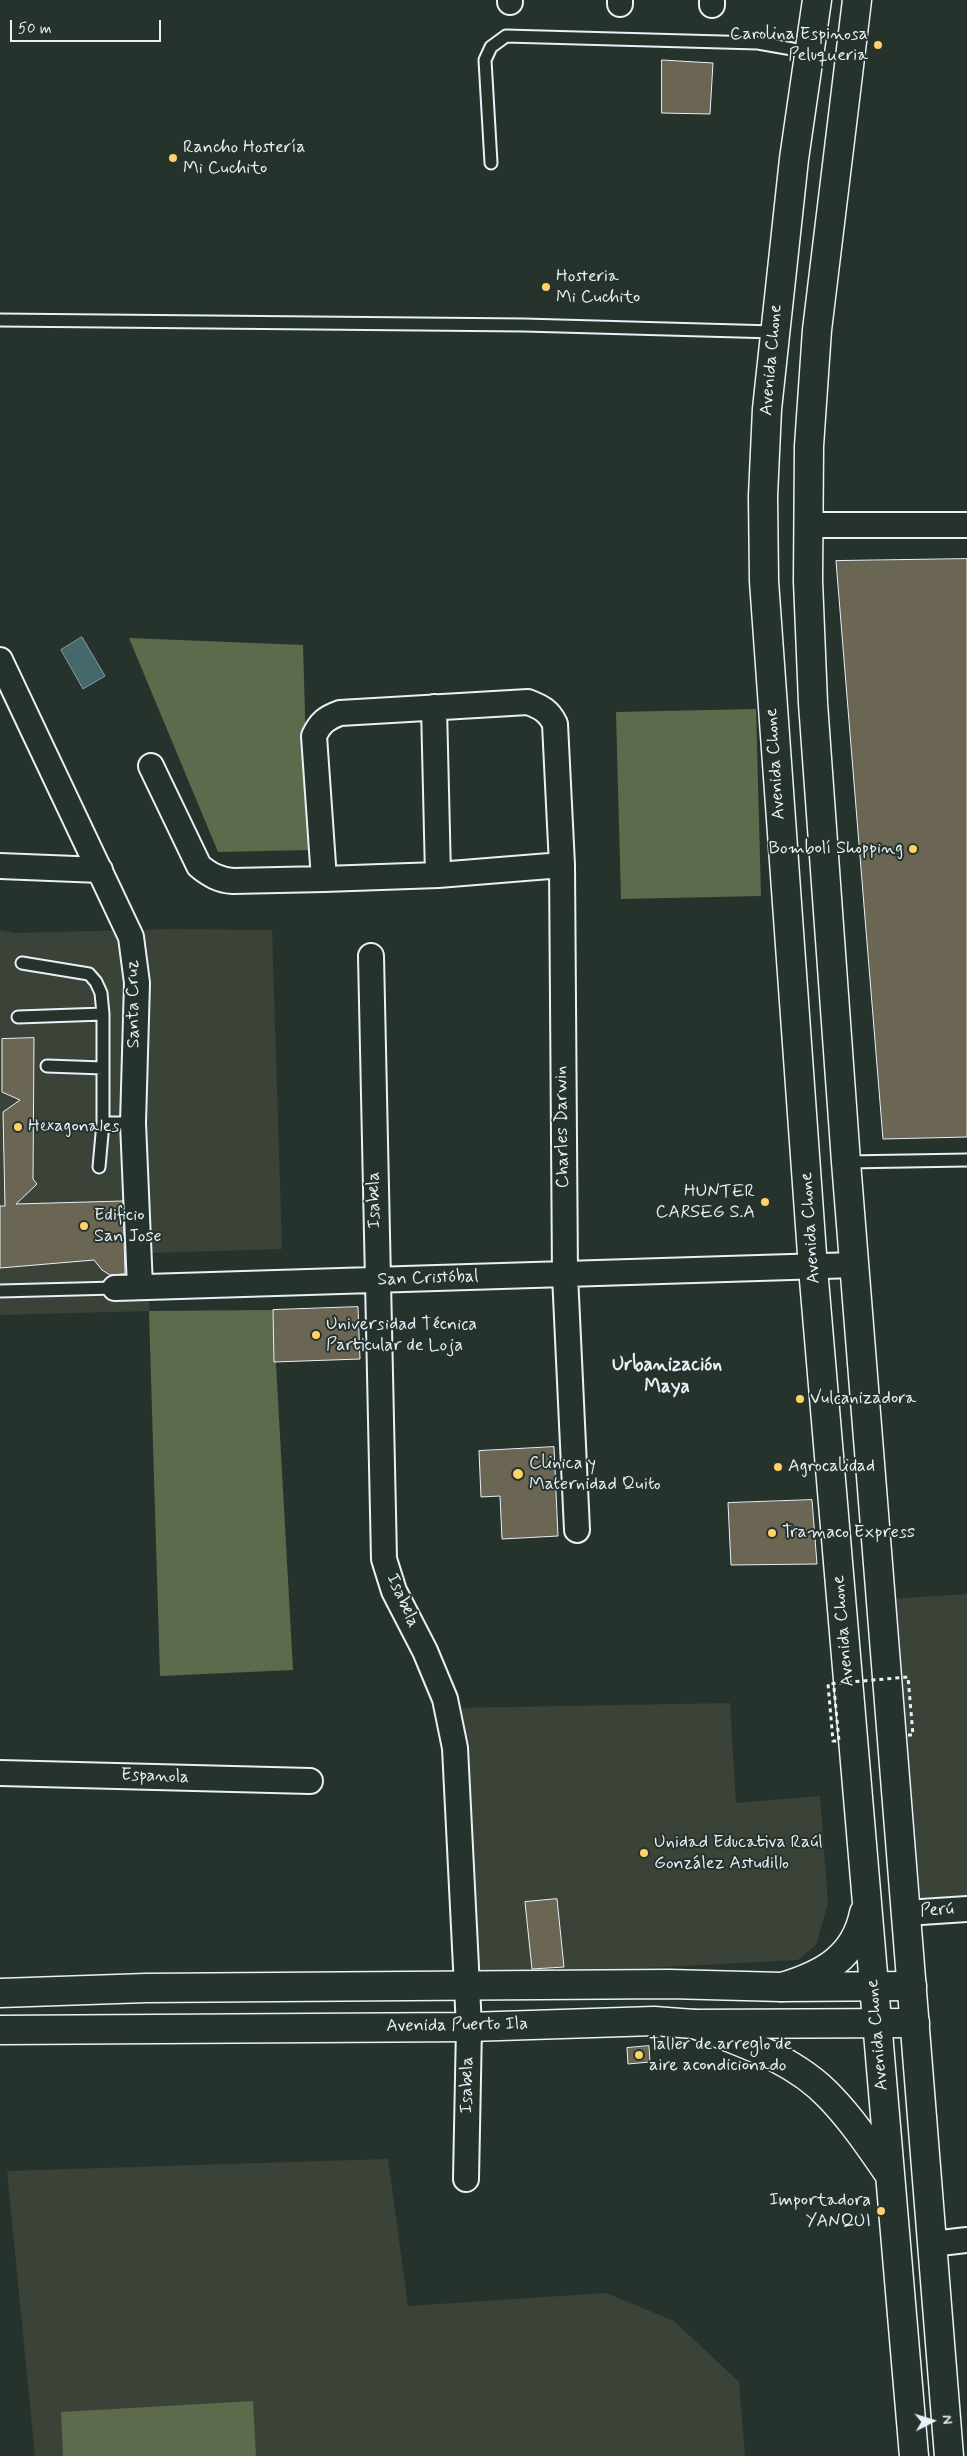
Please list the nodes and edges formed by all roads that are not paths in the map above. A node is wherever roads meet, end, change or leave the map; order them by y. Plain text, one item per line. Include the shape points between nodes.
1 (817, 0) edge
2 (857, 0) edge
3 (809, 52) junction
4 (491, 163) dead end
5 (0, 320) edge
6 (774, 332) junction
7 (809, 525) junction
8 (967, 525) edge
9 (0, 660) edge
10 (434, 707) junction
11 (151, 766) dead end
12 (562, 865) junction
13 (0, 866) edge
14 (100, 870) junction
15 (438, 875) junction
16 (324, 879) junction
17 (371, 956) dead end
18 (22, 963) dead end
19 (103, 1014) junction
20 (18, 1016) dead end
21 (47, 1066) dead end
22 (103, 1068) junction
23 (103, 1123) junction
24 (133, 1123) junction
25 (967, 1160) edge
26 (846, 1162) junction
27 (99, 1167) dead end
28 (855, 1265) junction
29 (813, 1268) junction
30 (565, 1275) junction
31 (376, 1281) junction
32 (140, 1287) junction
33 (115, 1288) joint
34 (0, 1291) edge
35 (577, 1530) dead end
36 (0, 1773) edge
37 (310, 1781) dead end
38 (866, 1899) junction
39 (967, 1909) edge
40 (906, 1913) junction
41 (874, 1986) junction
42 (912, 1986) junction
43 (468, 1987) junction
44 (782, 1987) junction
45 (0, 1993) edge
46 (877, 2022) junction
47 (915, 2023) junction
48 (694, 2024) junction
49 (469, 2027) junction
50 (0, 2030) edge
51 (890, 2174) junction
52 (466, 2179) dead end
53 (967, 2240) edge
54 (932, 2244) junction
55 (914, 2456) edge
56 (949, 2456) edge

1 - 3 main road, Avenida Chone
2 - 7 main road, Avenida Chone via 818,330 809,446
3 - 4 lane via 758,43 506,36 491,47 485,60
3 - 6 main road, Avenida Chone
5 - 6 lane via 524,325
6 - 29 main road, Avenida Chone via 766,409 764,581
7 - 8 street
7 - 26 main road, Avenida Chone via 813,702
9 - 14 street, Santa Cruz
10 - 12 street, Charles Darwin via 528,702 550,714 555,724
10 - 15 street
10 - 16 street via 340,714 328,717 319,725 314,736
11 - 16 street via 199,866 211,875 233,882
12 - 15 street
12 - 30 street, Charles Darwin
13 - 14 street
14 - 24 street, Santa Cruz via 131,936 137,983
15 - 16 street
17 - 31 street, Isabela
18 - 19 lane via 89,974 101,993
19 - 20 lane
19 - 22 lane
21 - 22 lane
22 - 23 lane
23 - 24 lane
23 - 27 lane
24 - 32 street, Santa Cruz
25 - 26 lane
26 - 28 main road, Avenida Chone
28 - 29 street, San Cristóbal
28 - 40 main road, Avenida Chone
29 - 30 street, San Cristóbal
29 - 38 main road, Avenida Chone
30 - 31 street, San Cristóbal
30 - 35 street, Charles Darwin
31 - 32 street, San Cristóbal
31 - 43 street, Isabela via 384,1559 394,1592 425,1651 445,1699 455,1748
32 - 33 street, San Cristóbal
33 - 34 lane, San Cristóbal
36 - 37 street, Espanola
38 - 41 main road, Avenida Chone
38 - 44 main road via 861,1930 852,1946 837,1961 810,1979
39 - 40 street, Perú
40 - 42 main road, Avenida Chone
41 - 42 main road
41 - 44 main road
41 - 46 main road, Avenida Chone
42 - 47 main road, Avenida Chone
43 - 44 main road via 669,1984
43 - 45 main road via 146,1988
43 - 49 street, Isabela
46 - 47 main road, Avenida Puerto Ila
46 - 48 main road, Avenida Puerto Ila
46 - 51 main road, Avenida Chone
47 - 54 main road, Avenida Chone
48 - 49 main road, Avenida Puerto Ila via 654,2021
48 - 51 main road via 779,2059 810,2079 830,2097
49 - 50 main road, Avenida Puerto Ila
49 - 52 street, Isabela
51 - 55 main road, Avenida Chone
53 - 54 street
54 - 56 main road, Avenida Chone

